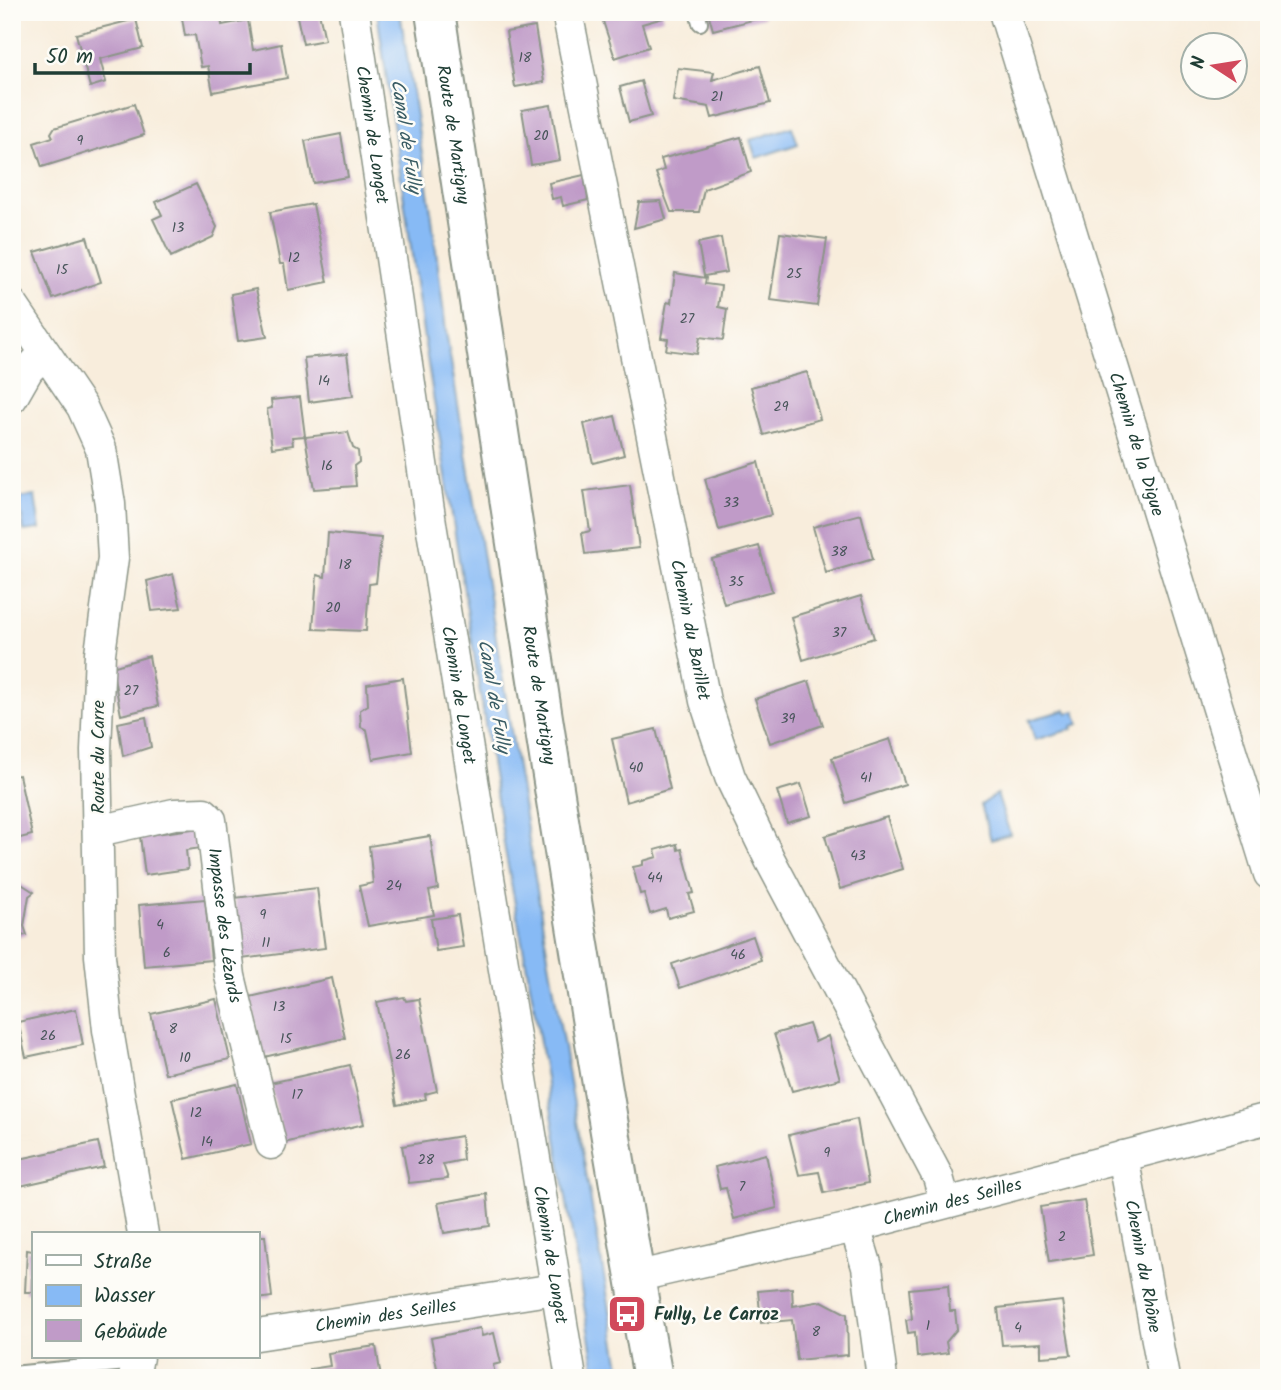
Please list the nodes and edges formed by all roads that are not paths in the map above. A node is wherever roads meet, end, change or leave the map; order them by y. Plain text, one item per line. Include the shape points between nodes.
1 (354, 12) edge
2 (435, 12) edge
3 (567, 12) edge
4 (1004, 12) edge
5 (12, 304) edge
6 (45, 352) junction
7 (12, 398) edge
8 (98, 831) junction
9 (1269, 874) edge
10 (1269, 1118) edge
11 (271, 1144) dead end
12 (1123, 1156) junction
13 (945, 1202) junction
14 (856, 1227) junction
15 (143, 1232) edge
16 (634, 1277) junction
17 (555, 1289) junction
18 (259, 1335) edge
19 (136, 1366) edge
20 (12, 1374) edge
21 (571, 1378) edge
22 (653, 1378) edge
23 (882, 1378) edge
24 (1164, 1378) edge

1 - 17 street, Chemin de Longet
2 - 16 main road, Route de Martigny
3 - 13 street, Chemin du Barillet via 705,701 730,777 938,1177
4 - 9 street, Chemin de la Digue
5 - 6 street, Route du Carre
6 - 7 street via 27,370
6 - 8 street, Route du Carre via 82,407 101,449 110,503 113,558 100,653
8 - 11 street, Impasse des Lézards via 174,814 204,813 211,820 230,976
8 - 15 street, Route du Carre via 100,956
10 - 12 street, Chemin des Seilles
12 - 13 street, Chemin des Seilles
12 - 24 street, Chemin du Rhône
13 - 14 street, Chemin des Seilles
14 - 16 street, Chemin des Seilles
14 - 23 street
16 - 22 main road, Route de Martigny
17 - 18 street, Chemin des Seilles
17 - 21 street, Chemin de Longet
19 - 20 lane

